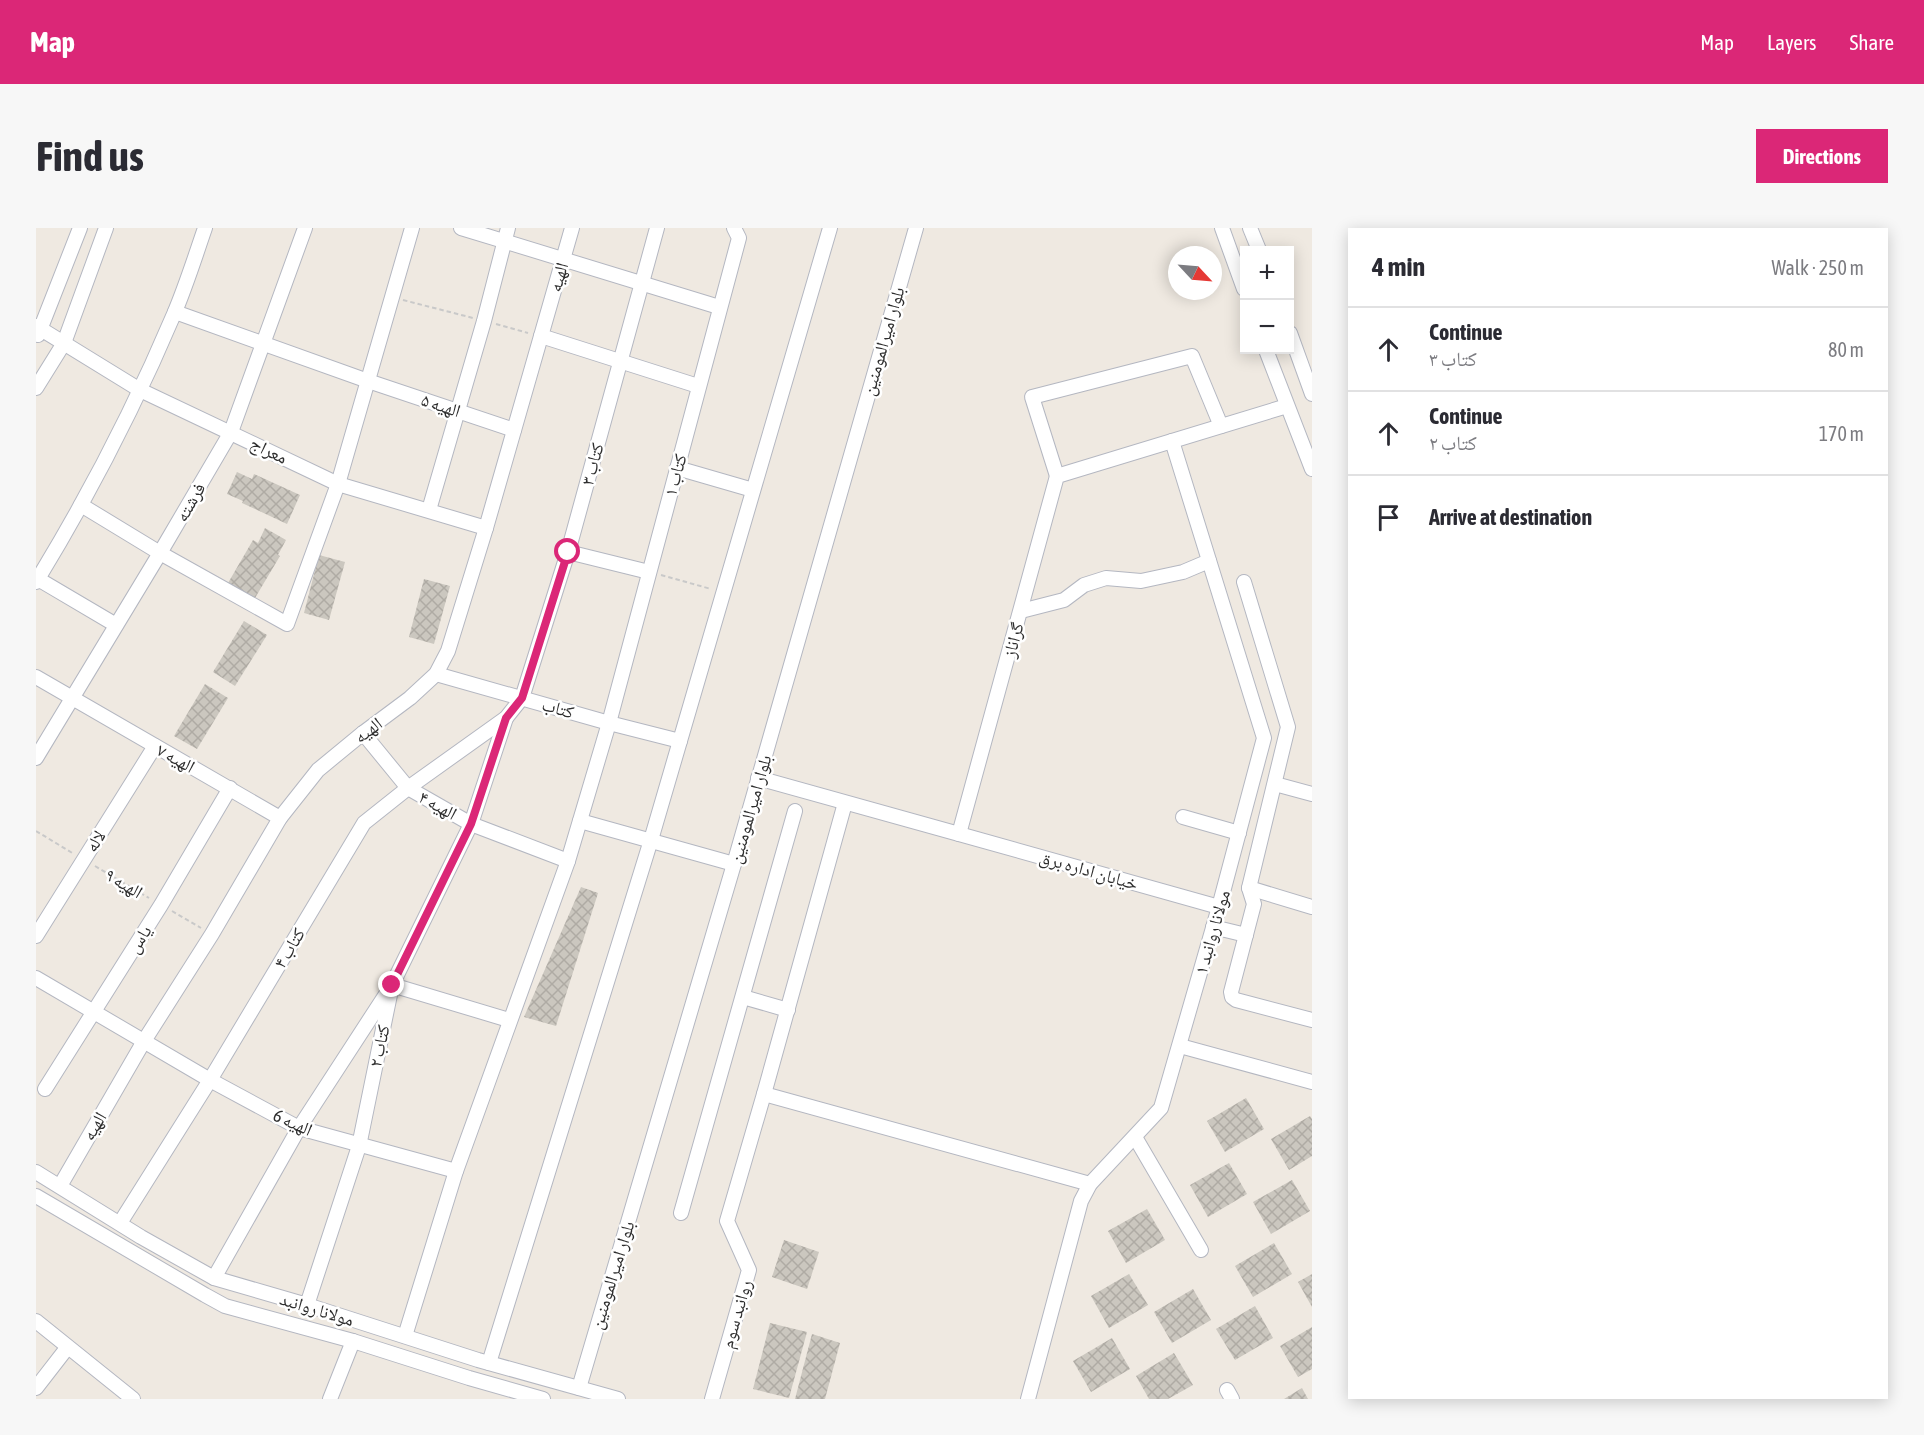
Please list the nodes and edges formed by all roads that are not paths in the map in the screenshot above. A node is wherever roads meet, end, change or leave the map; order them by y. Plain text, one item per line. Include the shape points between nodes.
1 (80, 228) edge
2 (106, 228) edge
3 (206, 228) edge
4 (304, 228) edge
5 (412, 228) edge
6 (461, 228) edge
7 (572, 228) edge
8 (657, 228) edge
9 (735, 228) edge
10 (830, 228) edge
11 (916, 228) edge
12 (1222, 228) edge
13 (1250, 228) edge
14 (506, 235) edge
15 (1257, 246) edge
16 (563, 259) junction
17 (1240, 276) edge
18 (642, 284) junction
19 (719, 307) junction
20 (175, 312) junction
21 (38, 331) edge
22 (541, 336) junction
23 (64, 343) junction
24 (262, 343) junction
25 (1294, 344) edge
26 (1268, 354) edge
27 (621, 360) junction
28 (368, 381) junction
29 (698, 386) junction
30 (36, 388) edge
31 (140, 390) junction
32 (1312, 394) edge
33 (1287, 406) junction
34 (457, 410) junction
35 (1221, 426) junction
36 (514, 429) junction
37 (231, 432) junction
38 (1172, 441) junction
39 (676, 468) junction
40 (1312, 469) edge
41 (1057, 477) junction
42 (338, 484) junction
43 (753, 490) junction
44 (81, 505) junction
45 (429, 510) junction
46 (486, 528) junction
47 (568, 552) junction
48 (160, 553) junction
49 (1209, 561) junction
50 (649, 572) junction
51 (37, 580) edge
52 (1244, 582) dead end
53 (1021, 611) junction
54 (116, 625) junction
55 (1263, 644) junction
56 (1238, 652) junction
57 (436, 674) junction
58 (36, 677) edge
59 (72, 698) junction
60 (522, 698) junction
61 (506, 718) junction
62 (609, 723) junction
63 (363, 733) junction
64 (680, 741) junction
65 (155, 746) junction
66 (36, 758) edge
67 (758, 778) junction
68 (1275, 784) junction
69 (230, 788) junction
70 (408, 788) junction
71 (1312, 794) edge
72 (845, 803) junction
73 (795, 811) dead end
74 (280, 818) junction
75 (1183, 818) dead end
76 (580, 821) junction
77 (471, 824) junction
78 (1239, 833) junction
79 (959, 834) junction
80 (651, 840) junction
81 (568, 861) junction
82 (734, 864) junction
83 (1249, 888) junction
84 (1219, 906) junction
85 (1312, 907) edge
86 (1214, 927) junction
87 (1246, 935) junction
88 (36, 936) edge
89 (36, 978) edge
90 (392, 985) junction
91 (743, 997) junction
92 (788, 1010) junction
93 (93, 1011) junction
94 (509, 1020) junction
95 (1312, 1020) edge
96 (144, 1041) junction
97 (1180, 1046) junction
98 (210, 1080) junction
99 (1312, 1082) edge
100 (45, 1089) dead end
101 (764, 1094) junction
102 (299, 1128) junction
103 (1135, 1137) junction
104 (359, 1146) junction
105 (456, 1171) junction
106 (36, 1172) edge
107 (1090, 1184) junction
108 (60, 1186) junction
109 (36, 1196) edge
110 (681, 1213) dead end
111 (120, 1223) junction
112 (141, 1237) junction
113 (1201, 1250) dead end
114 (131, 1253) junction
115 (214, 1278) junction
116 (307, 1305) junction
117 (36, 1321) edge
118 (405, 1336) junction
119 (353, 1341) junction
120 (67, 1348) junction
121 (489, 1363) junction
122 (539, 1377) junction
123 (36, 1388) edge
124 (579, 1388) junction
125 (537, 1398) edge
126 (133, 1399) edge
127 (330, 1399) edge
128 (618, 1399) edge
129 (712, 1399) edge
130 (1028, 1399) edge

1 - 21 street
2 - 23 street
3 - 20 street
4 - 24 street, فرشته
5 - 28 street
6 - 14 street
7 - 16 street, الهیه
8 - 18 street, کتاب ۳
9 - 19 street, کتاب ۱ via 739,238
10 - 43 street
11 - 67 street, بلوار امیرالمومنین
12 - 17 street
13 - 15 street
14 - 16 street
14 - 34 street
16 - 18 street
16 - 22 street, الهیه
18 - 19 street
18 - 27 street, کتاب ۳
19 - 29 street, کتاب ۱
20 - 24 street, الهیه ۵
20 - 31 street
21 - 23 street, معراج
22 - 27 street
22 - 36 street, الهیه
23 - 30 street
23 - 31 street, معراج
24 - 28 street, الهیه ۵
24 - 37 street, فرشته
25 - 32 street
26 - 33 street
27 - 29 street
27 - 47 street, کتاب ۳
28 - 34 street, الهیه ۵
28 - 42 street
29 - 39 street, کتاب ۱
31 - 37 street, معراج
31 - 44 street
33 - 35 street
33 - 40 street
34 - 36 street, الهیه ۵
34 - 45 street
35 - 38 street
35 - 41 street via 1192,356 1032,398
36 - 46 street, الهیه
37 - 42 street, معراج
37 - 48 street, فرشته
38 - 41 street
38 - 49 street, مولانا روانبد ۱
39 - 43 street
39 - 50 street, کتاب ۱
41 - 53 street, گراناز
42 - 45 street, معراج
42 - 48 street via 286,624
43 - 64 street
44 - 48 street
44 - 51 street
45 - 46 street, معراج
46 - 57 street, الهیه via 448,651
47 - 50 street
47 - 60 street, کتاب ۳
48 - 54 street, فرشته
49 - 53 street via 1183,572 1142,580 1106,578 1084,585 1064,600
49 - 56 street, مولانا روانبد ۱
50 - 62 street, کتاب ۱
51 - 54 street
52 - 55 street
53 - 79 street, گراناز
54 - 59 street, فرشته
55 - 56 street
55 - 68 street via 1288,727
56 - 78 street, مولانا روانبد ۱ via 1264,738
57 - 60 street, کتاب
57 - 63 street, الهیه
58 - 59 street, الهیه ۷
59 - 65 street, الهیه ۷
59 - 66 street, فرشته
60 - 61 street
60 - 62 street, کتاب
61 - 70 street, کتاب ۴
61 - 77 street, کتاب ۲
62 - 64 street, کتاب
62 - 76 street, کتاب ۱
63 - 70 street, الهیه ۴
63 - 74 street, الهیه via 318,770
64 - 80 street
65 - 69 street, الهیه ۷
65 - 88 street, لاله
67 - 72 street
67 - 82 street, بلوار امیرالمومنین
68 - 71 street
68 - 83 street
69 - 74 street, الهیه ۷
69 - 93 street, یاس
70 - 77 street, الهیه ۴
70 - 98 street, کتاب ۴ via 364,823
72 - 79 street
72 - 92 street, روانبد سوم
73 - 91 street
74 - 96 street, الهیه
75 - 78 street
76 - 80 street
76 - 81 street, کتاب ۱
77 - 81 street, الهیه ۴
77 - 90 street, کتاب ۲
78 - 84 street, مولانا روانبد ۱
79 - 84 street, خیابان اداره برق
80 - 82 street
80 - 121 street
81 - 94 street, کتاب ۱
82 - 124 street, بلوار امیرالمومنین
83 - 85 street
83 - 87 street via 1254,904
84 - 86 street, مولانا روانبد ۱
86 - 87 street
86 - 97 street, مولانا روانبد ۱
87 - 95 street via 1232,997
89 - 93 street
90 - 94 street
90 - 102 street
90 - 104 street, کتاب ۲
91 - 92 street
91 - 110 street
92 - 101 street, روانبد سوم
93 - 96 street
93 - 100 street, یاس
94 - 105 street, کتاب ۱
96 - 98 street, الهیه 6
96 - 108 street, الهیه
97 - 99 street
97 - 103 street, مولانا روانبد ۱ via 1161,1108
98 - 102 street, الهیه 6
98 - 111 street, کتاب ۴
101 - 107 street
101 - 129 street, روانبد سوم via 727,1221 749,1270
102 - 104 street, الهیه 6
102 - 115 street
103 - 107 street, مولانا روانبد ۱
103 - 113 street
104 - 105 street, الهیه 6
104 - 116 street, کتاب ۲
105 - 118 street, کتاب ۱
106 - 108 street, مولانا روانبد
107 - 130 street, مولانا روانبد ۱ via 1081,1201
108 - 111 street, مولانا روانبد
109 - 114 street, مولانا روانبد
111 - 112 street, مولانا روانبد
112 - 114 street
112 - 115 street, مولانا روانبد
114 - 119 street, مولانا روانبد via 225,1306
115 - 116 street, مولانا روانبد
116 - 118 street, مولانا روانبد
117 - 120 street
118 - 121 street, مولانا روانبد
119 - 125 street, مولانا روانبد
119 - 127 street
120 - 123 street
120 - 126 street
121 - 122 street, مولانا روانبد
122 - 124 street, مولانا روانبد
122 - 125 street
124 - 128 street, مولانا روانبد

